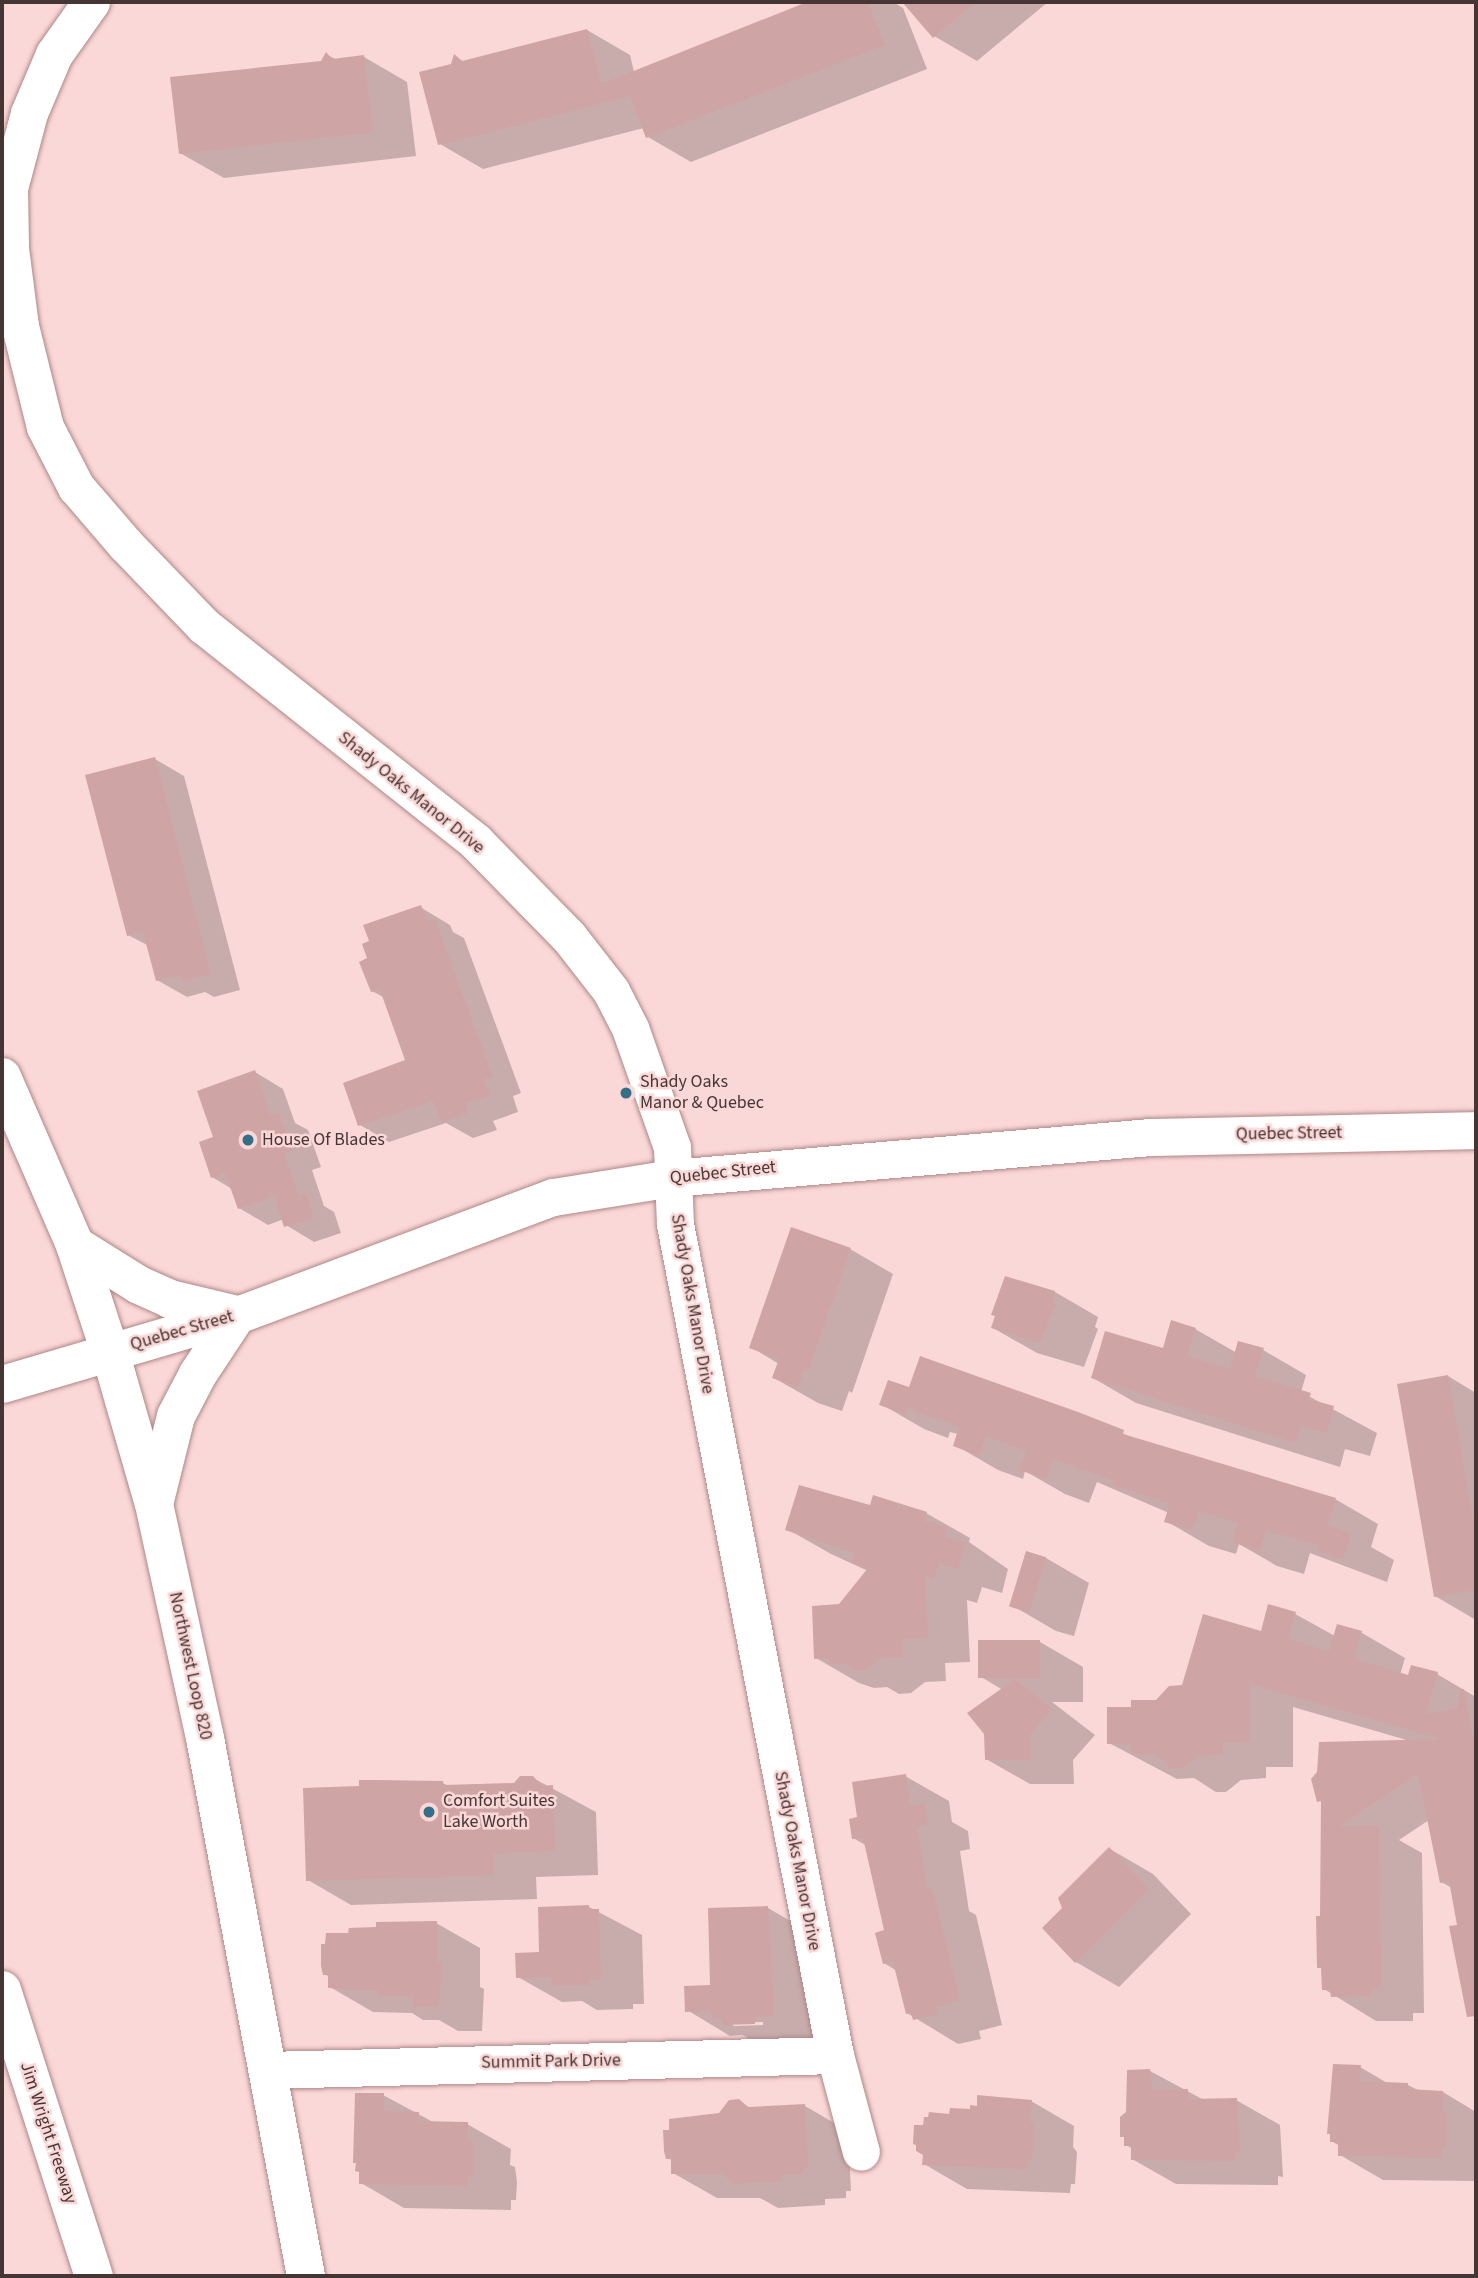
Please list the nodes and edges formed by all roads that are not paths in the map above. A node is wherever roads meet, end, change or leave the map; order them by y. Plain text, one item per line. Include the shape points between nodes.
1 (91, 2) edge
2 (2, 1077) edge
3 (1476, 1130) edge
4 (672, 1178) junction
5 (75, 1245) junction
6 (237, 1315) junction
7 (110, 1352) junction
8 (2, 1384) edge
9 (155, 1504) junction
10 (2, 1990) edge
11 (835, 2055) junction
12 (267, 2070) junction
13 (861, 2152) dead end
14 (94, 2276) edge
15 (306, 2276) edge

1 - 4 street, Shady Oaks Manor Drive via 54,54 29,113 9,188 10,248 20,326 45,427 76,487 204,626 475,841 569,937 611,991 629,1028 672,1147
2 - 5 main road, Northwest Loop 820
3 - 4 street, Quebec Street via 1148,1137
4 - 6 street, Quebec Street via 553,1197
4 - 11 street, Shady Oaks Manor Drive via 675,1224
5 - 6 main road via 170,1299
5 - 7 main road, Northwest Loop 820
6 - 7 street, Quebec Street
6 - 9 main road via 176,1416
7 - 8 street, Quebec Street
7 - 9 main road, Northwest Loop 820
9 - 12 main road, Northwest Loop 820 via 205,1738
10 - 14 main road, Jim Wright Freeway
11 - 12 street, Summit Park Drive
11 - 13 street, Shady Oaks Manor Drive
12 - 15 main road, Northwest Loop 820

